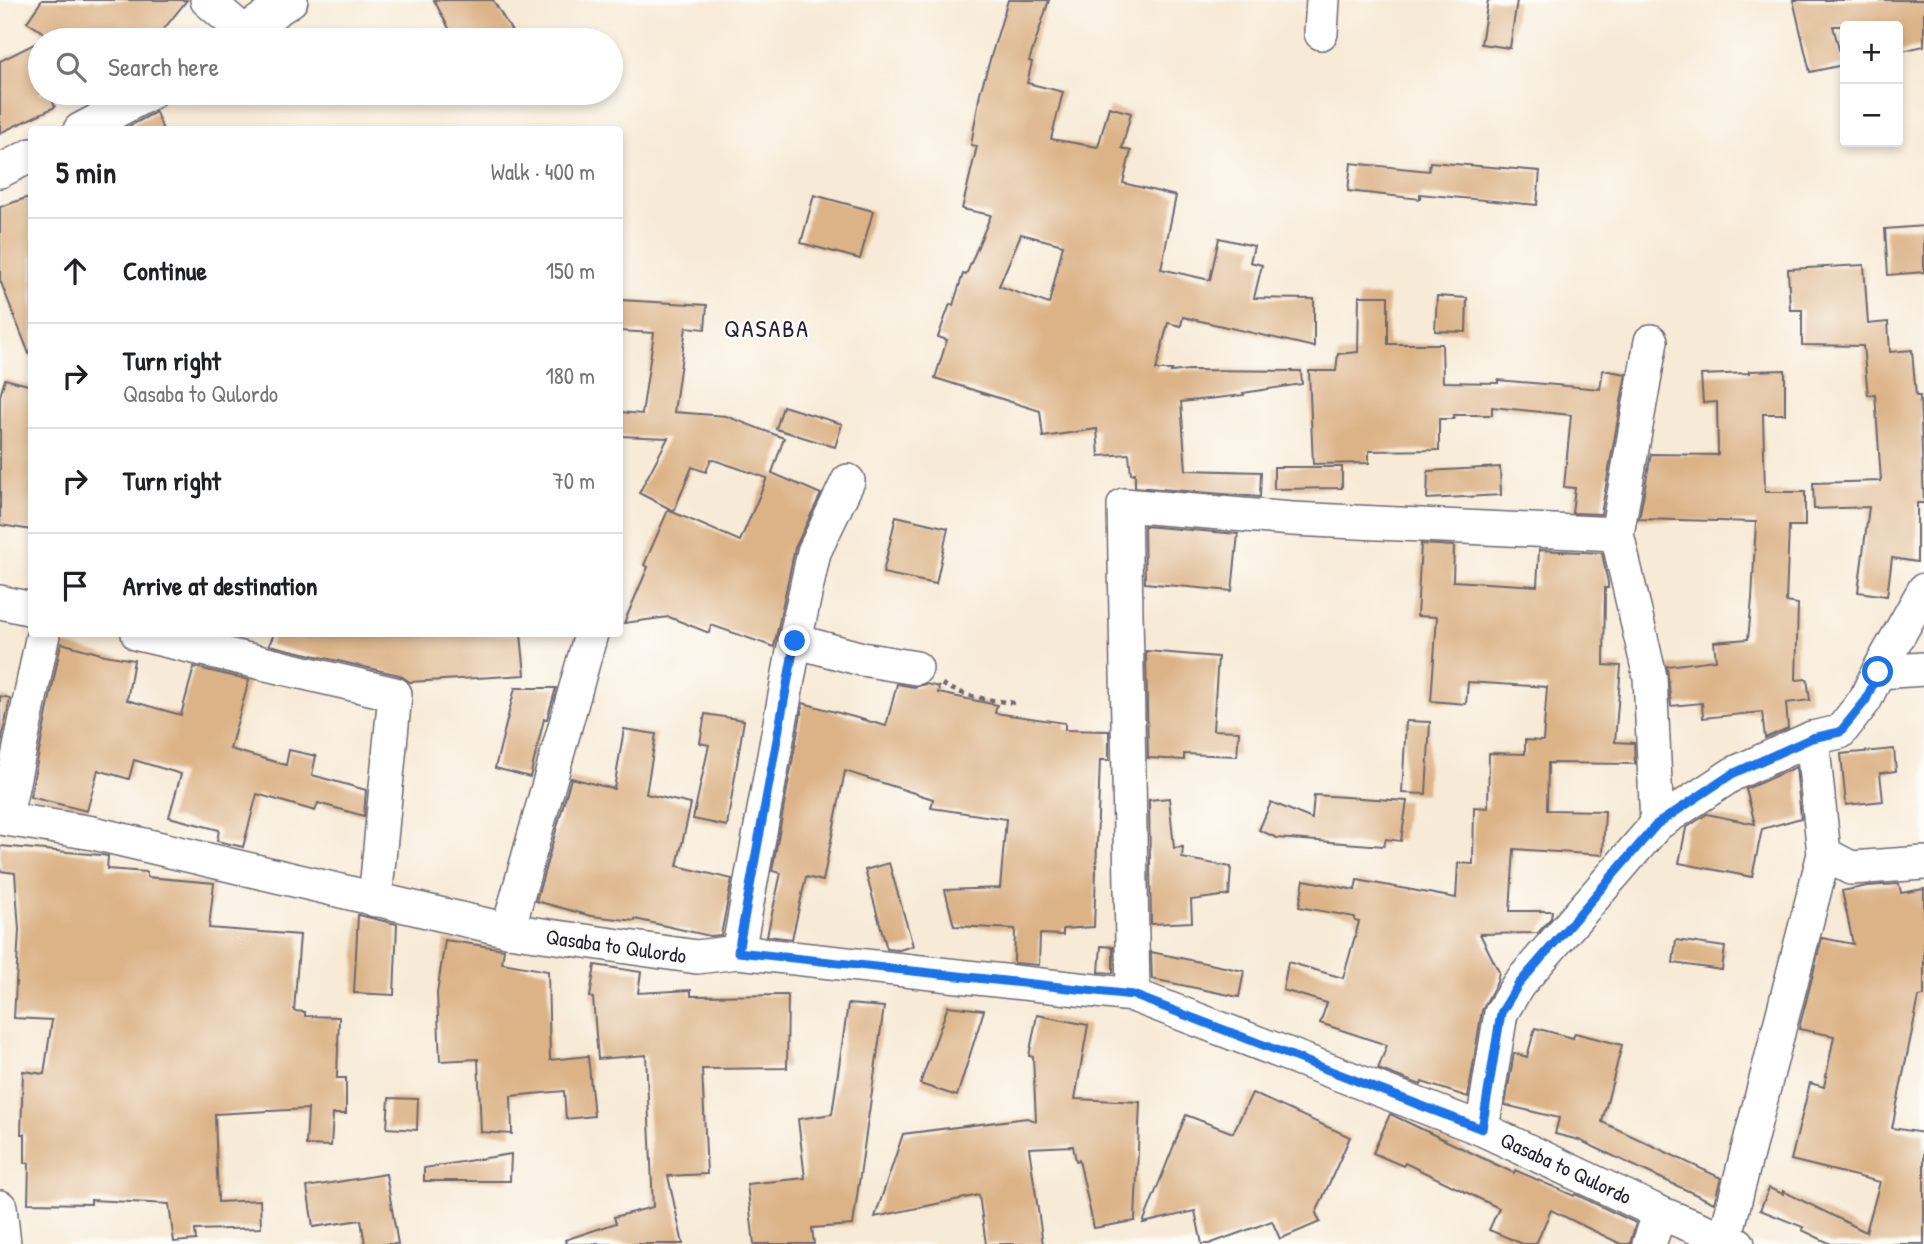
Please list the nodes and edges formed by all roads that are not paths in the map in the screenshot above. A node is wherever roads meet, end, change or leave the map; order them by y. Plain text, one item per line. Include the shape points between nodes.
1 (207, 0) edge
2 (291, 0) edge
3 (1323, 0) edge
4 (231, 28) edge
5 (250, 28) edge
6 (1321, 33) dead end
7 (127, 105) edge
8 (88, 126) edge
9 (28, 157) edge
10 (0, 171) edge
11 (1651, 341) dead end
12 (848, 481) dead end
13 (1617, 534) junction
14 (1924, 590) edge
15 (0, 602) edge
16 (28, 608) edge
17 (42, 637) edge
18 (151, 637) edge
19 (590, 637) edge
20 (795, 641) junction
21 (916, 668) road end
22 (1924, 669) edge
23 (1878, 672) junction
24 (1812, 738) junction
25 (0, 810) edge
26 (0, 818) edge
27 (1657, 824) junction
28 (1824, 854) junction
29 (1924, 863) edge
30 (375, 900) junction
31 (508, 930) junction
32 (738, 952) junction
33 (1133, 995) junction
34 (1482, 1129) junction
35 (0, 1207) edge
36 (1660, 1213) junction
37 (1731, 1241) edge
38 (4, 1244) edge
39 (1650, 1244) edge

1 - 4 street
2 - 5 street
3 - 6 street
7 - 8 street
9 - 10 street
11 - 13 street
12 - 20 street via 814,552
13 - 27 street via 1650,677
13 - 33 street via 1292,519 1124,505
14 - 23 street
15 - 16 street
17 - 25 street via 9,802
18 - 30 street via 395,694
19 - 31 street
20 - 21 street
20 - 32 street
22 - 23 street
23 - 24 street via 1866,700 1840,732
24 - 27 street via 1732,774
24 - 28 street
26 - 30 street, Qasaba to Qulordo via 93,833
27 - 34 street via 1518,985 1501,1013
28 - 29 street via 1851,868
28 - 37 street
30 - 31 street, Qasaba to Qulordo
31 - 32 street, Qasaba to Qulordo via 697,957
32 - 33 street, Qasaba to Qulordo
33 - 34 street, Qasaba to Qulordo
34 - 36 street, Qasaba to Qulordo
35 - 38 street
36 - 37 street, Qasaba to Qulordo
36 - 39 street

